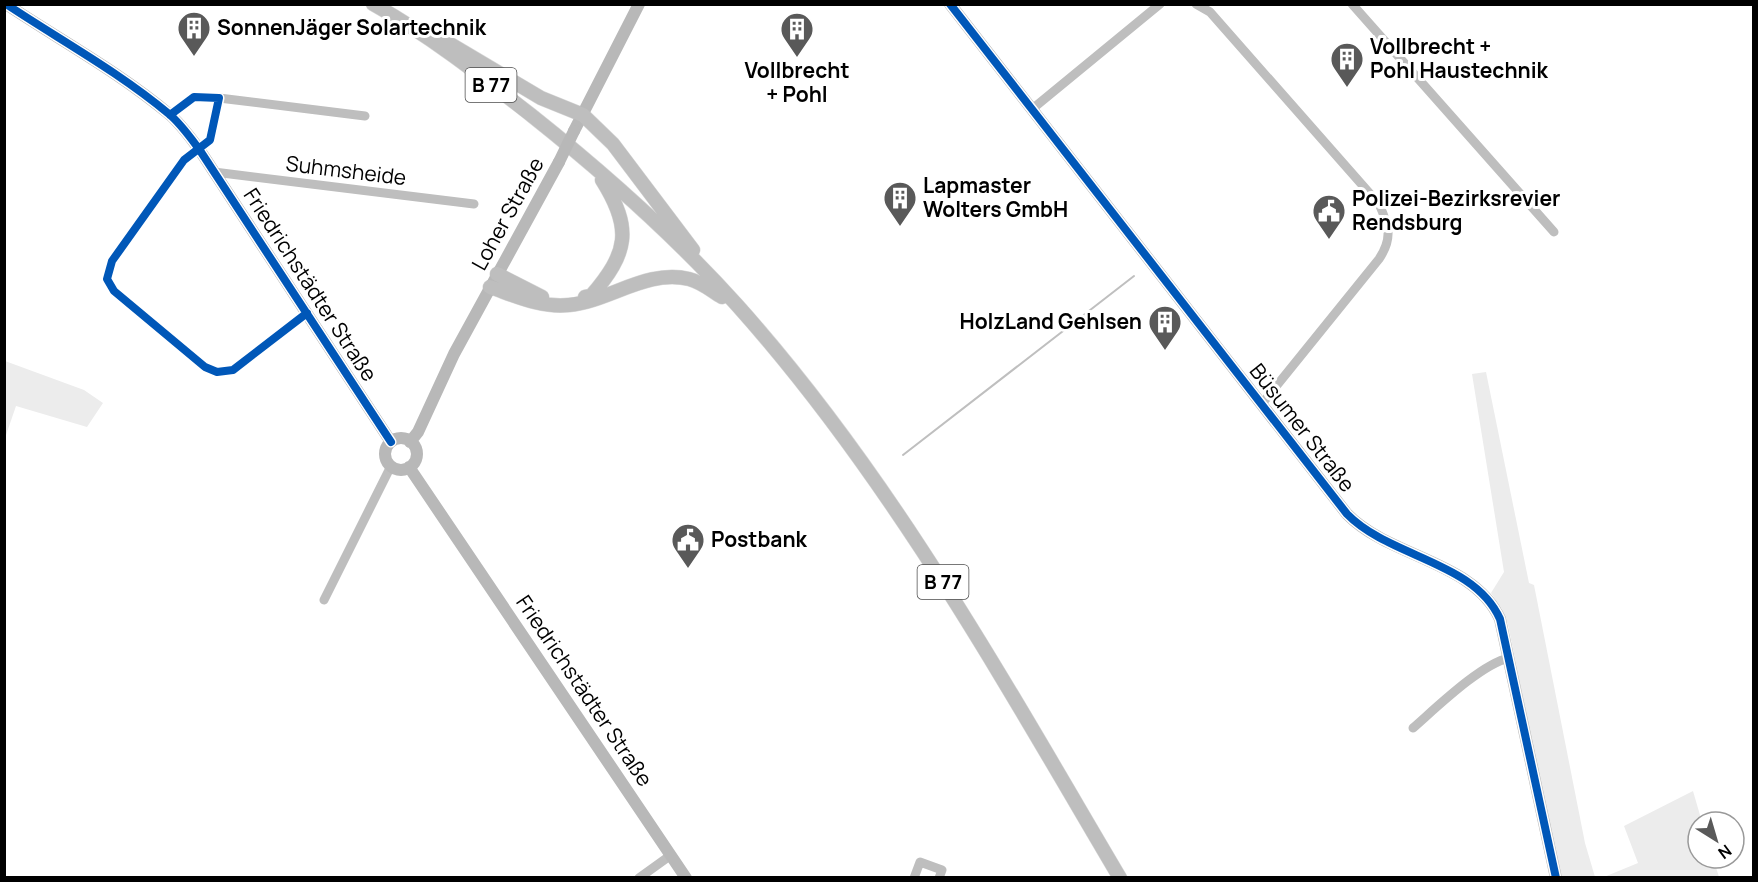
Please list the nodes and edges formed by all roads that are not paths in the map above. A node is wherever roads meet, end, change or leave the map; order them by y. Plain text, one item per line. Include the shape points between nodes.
1 (6, 4) edge
2 (639, 4) edge
3 (950, 4) edge
4 (1160, 4) edge
5 (1196, 4) edge
6 (1352, 4) edge
7 (379, 8) edge
8 (219, 98) junction
9 (1031, 110) junction
10 (170, 115) junction
11 (583, 115) junction
12 (365, 116) dead end
13 (199, 149) junction
14 (592, 166) junction
15 (214, 172) junction
16 (474, 204) dead end
17 (1554, 232) dead end
18 (497, 274) junction
19 (489, 287) junction
20 (725, 293) junction
21 (738, 307) junction
22 (307, 313) junction
23 (1262, 405) junction
24 (391, 442) junction
25 (410, 442) junction
26 (391, 466) junction
27 (409, 467) junction
28 (324, 600) dead end
29 (1509, 658) junction
30 (1413, 728) dead end
31 (672, 855) junction
32 (639, 878) edge
33 (686, 878) edge
34 (914, 878) edge
35 (939, 878) edge
36 (1120, 878) edge
37 (1556, 878) edge

1 - 10 street, Friedrichstädter Straße
2 - 11 street, Loher Straße
3 - 9 street, Büsumer Straße
4 - 9 street
5 - 23 street via 1210,12 1379,204 1389,227 1389,244 1379,259
6 - 17 street
7 - 11 main road via 413,21 541,98
7 - 14 main road, B 77 via 474,72
8 - 10 street via 194,97
8 - 12 street
8 - 13 street via 210,140
9 - 23 street, Büsumer Straße
10 - 13 street, Friedrichstädter Straße
11 - 18 street, Loher Straße, bridge
11 - 20 main road via 613,144
13 - 15 street, Friedrichstädter Straße
13 - 22 street via 184,160 112,261 107,279 114,291 205,367 217,372 233,370
14 - 18 main road via 616,203 624,228 620,255 591,296 548,299
14 - 20 main road, B 77
15 - 16 street, Suhmsheide
15 - 22 street, Friedrichstädter Straße
18 - 19 street, Loher Straße
19 - 21 main road via 548,306 572,305 640,282 690,279
19 - 25 street, Loher Straße
20 - 21 main road, B 77
21 - 36 main road, B 77 via 832,421 930,562
22 - 24 street, Friedrichstädter Straße
23 - 29 street, Büsumer Straße via 1354,522 1482,591 1500,619
24 - 25 street via 402,438
24 - 26 street via 385,456
25 - 27 street via 416,453
26 - 27 street via 402,470
26 - 28 street
27 - 31 street, Friedrichstädter Straße
29 - 30 street via 1498,660
29 - 37 street, Büsumer Straße
31 - 32 street
31 - 33 street, Friedrichstädter Straße
34 - 35 street via 920,862 942,870

